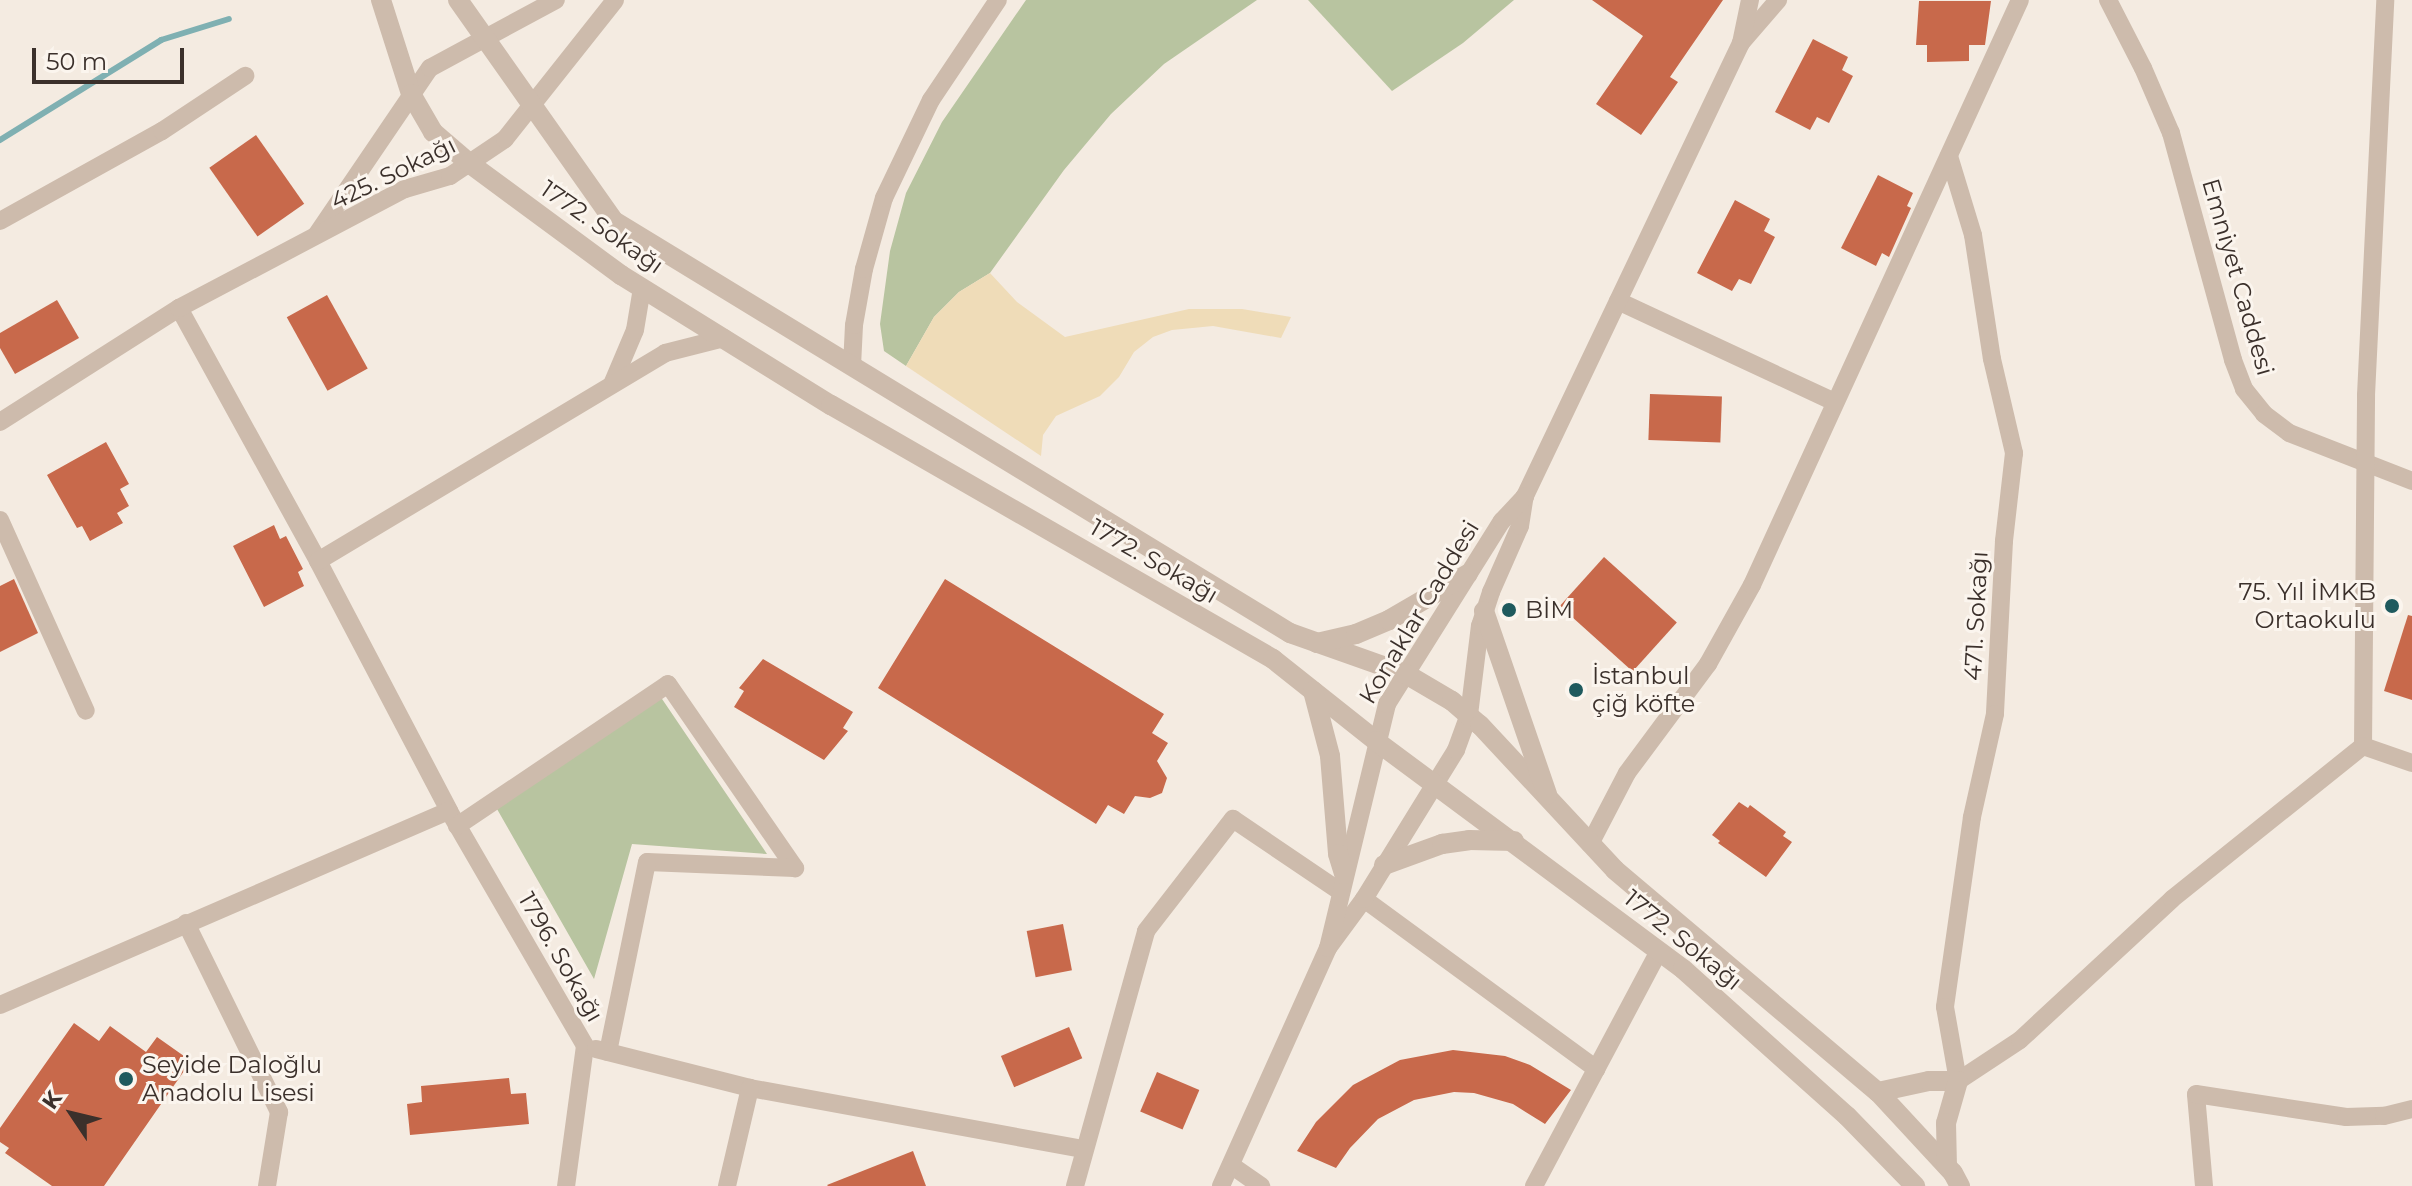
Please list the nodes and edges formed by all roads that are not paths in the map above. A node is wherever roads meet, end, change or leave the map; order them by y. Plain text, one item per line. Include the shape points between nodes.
1 (381, 0) edge
2 (458, 0) edge
3 (556, 0) edge
4 (615, 0) edge
5 (998, 0) edge
6 (1750, 0) edge
7 (1778, 0) edge
8 (2020, 0) edge
9 (2108, 0) edge
10 (2385, 0) edge
11 (485, 36) junction
12 (1741, 43) junction
13 (245, 76) dead end
14 (411, 94) junction
15 (531, 107) junction
16 (1949, 156) junction
17 (469, 163) junction
18 (0, 221) edge
19 (314, 240) junction
20 (642, 288) junction
21 (1618, 301) junction
22 (179, 308) junction
23 (724, 338) junction
24 (852, 366) junction
25 (613, 382) junction
26 (1835, 402) junction
27 (0, 422) edge
28 (2365, 465) junction
29 (2412, 481) edge
30 (1525, 496) junction
31 (0, 520) edge
32 (318, 561) junction
33 (1468, 574) junction
34 (1484, 611) junction
35 (1317, 643) junction
36 (1406, 674) junction
37 (1313, 691) junction
38 (86, 711) dead end
39 (1469, 715) junction
40 (1376, 741) junction
41 (2363, 746) junction
42 (2412, 763) edge
43 (1436, 784) junction
44 (1549, 801) junction
45 (453, 818) junction
46 (1514, 841) junction
47 (1590, 844) junction
48 (1384, 865) junction
49 (1343, 883) junction
50 (1364, 899) junction
51 (186, 923) junction
52 (1328, 948) junction
53 (1659, 951) junction
54 (0, 1005) edge
55 (585, 1046) junction
56 (608, 1052) junction
57 (1596, 1069) junction
58 (1958, 1081) junction
59 (750, 1088) junction
60 (1878, 1092) junction
61 (2412, 1109) edge
62 (1083, 1149) junction
63 (1231, 1165) junction
64 (1947, 1166) junction
65 (267, 1186) edge
66 (566, 1186) edge
67 (727, 1186) edge
68 (1075, 1186) edge
69 (1221, 1186) edge
70 (1261, 1186) edge
71 (1534, 1186) edge
72 (1915, 1186) edge
73 (1960, 1186) edge
74 (2204, 1186) edge

1 - 14 street, 1772. Sokağı
2 - 11 street, 1772. Sokağı
3 - 11 street, 425. Sokağı
4 - 15 street, 425. Sokağı
5 - 24 street via 931,100 884,198 864,269
6 - 12 street, Konaklar Caddesi
7 - 12 street, Konaklar Caddesi
8 - 16 street
9 - 28 street, Emniyet Caddesi via 2171,133 2244,389 2276,424
10 - 28 street
11 - 14 street, 425. Sokağı via 430,68
11 - 15 street, 1772. Sokağı
12 - 21 street, Konaklar Caddesi
13 - 18 street via 162,131
14 - 17 street, 1772. Sokağı via 433,132
14 - 19 street, 425. Sokağı
15 - 17 street, 425. Sokağı via 505,139
15 - 24 street, 1772. Sokağı via 614,221
16 - 26 street
16 - 58 street, 471. Sokağı via 1973,235 1992,359 2014,453 1995,714 1972,817 1945,1007
17 - 19 street, 425. Sokağı via 450,176 405,189
17 - 20 street, 1772. Sokağı
19 - 22 street, 425. Sokağı
20 - 23 street, 1772. Sokağı
20 - 25 street via 635,330
21 - 26 street
21 - 30 street, Konaklar Caddesi
22 - 27 street, 425. Sokağı
22 - 32 street, 1796. Sokağı
23 - 25 street via 665,353
23 - 37 street, 1772. Sokağı via 1273,659
24 - 35 street, 1772. Sokağı via 1290,633
25 - 32 street
26 - 47 street via 1731,625 1683,702 1627,773
28 - 29 street, Emniyet Caddesi
28 - 41 street
30 - 33 street, Konaklar Caddesi
30 - 34 street, Konaklar Caddesi via 1520,526
31 - 38 street
32 - 45 street, 1796. Sokağı
33 - 35 street via 1389,620
33 - 36 street, Konaklar Caddesi
34 - 39 street, Konaklar Caddesi
34 - 44 street
35 - 36 street, 1772. Sokağı
36 - 39 street, 1772. Sokağı
36 - 40 street, Konaklar Caddesi via 1387,704
37 - 40 street, 1772. Sokağı
37 - 49 street via 1330,756
39 - 43 street, Konaklar Caddesi
39 - 44 street, 1772. Sokağı
40 - 43 street, 1772. Sokağı
40 - 49 street, Konaklar Caddesi
41 - 42 street
41 - 58 street via 2172,899 2020,1040
43 - 46 street, 1772. Sokağı
43 - 48 street, Konaklar Caddesi
44 - 47 street, 1772. Sokağı
45 - 51 street
45 - 55 street, 1796. Sokağı
45 - 56 street via 668,684 795,868 647,862
46 - 48 street via 1442,844
46 - 53 street, 1772. Sokağı
47 - 60 street, 1772. Sokağı
48 - 50 street, Konaklar Caddesi
49 - 52 street, Konaklar Caddesi
49 - 62 street via 1233,819 1146,931
50 - 52 street, Konaklar Caddesi
50 - 57 street
51 - 54 street
51 - 65 street via 279,1112
52 - 63 street, Konaklar Caddesi
53 - 57 street
53 - 72 street, 1772. Sokağı via 1847,1116
55 - 56 street
55 - 66 street, 1796. Sokağı
56 - 59 street
57 - 71 street
58 - 60 street
58 - 64 street via 1946,1123
59 - 62 street
59 - 67 street
60 - 64 street, 1772. Sokağı
61 - 74 street via 2346,1117 2196,1094
62 - 68 street
63 - 69 street, Konaklar Caddesi
63 - 70 street
64 - 73 street, 1772. Sokağı

